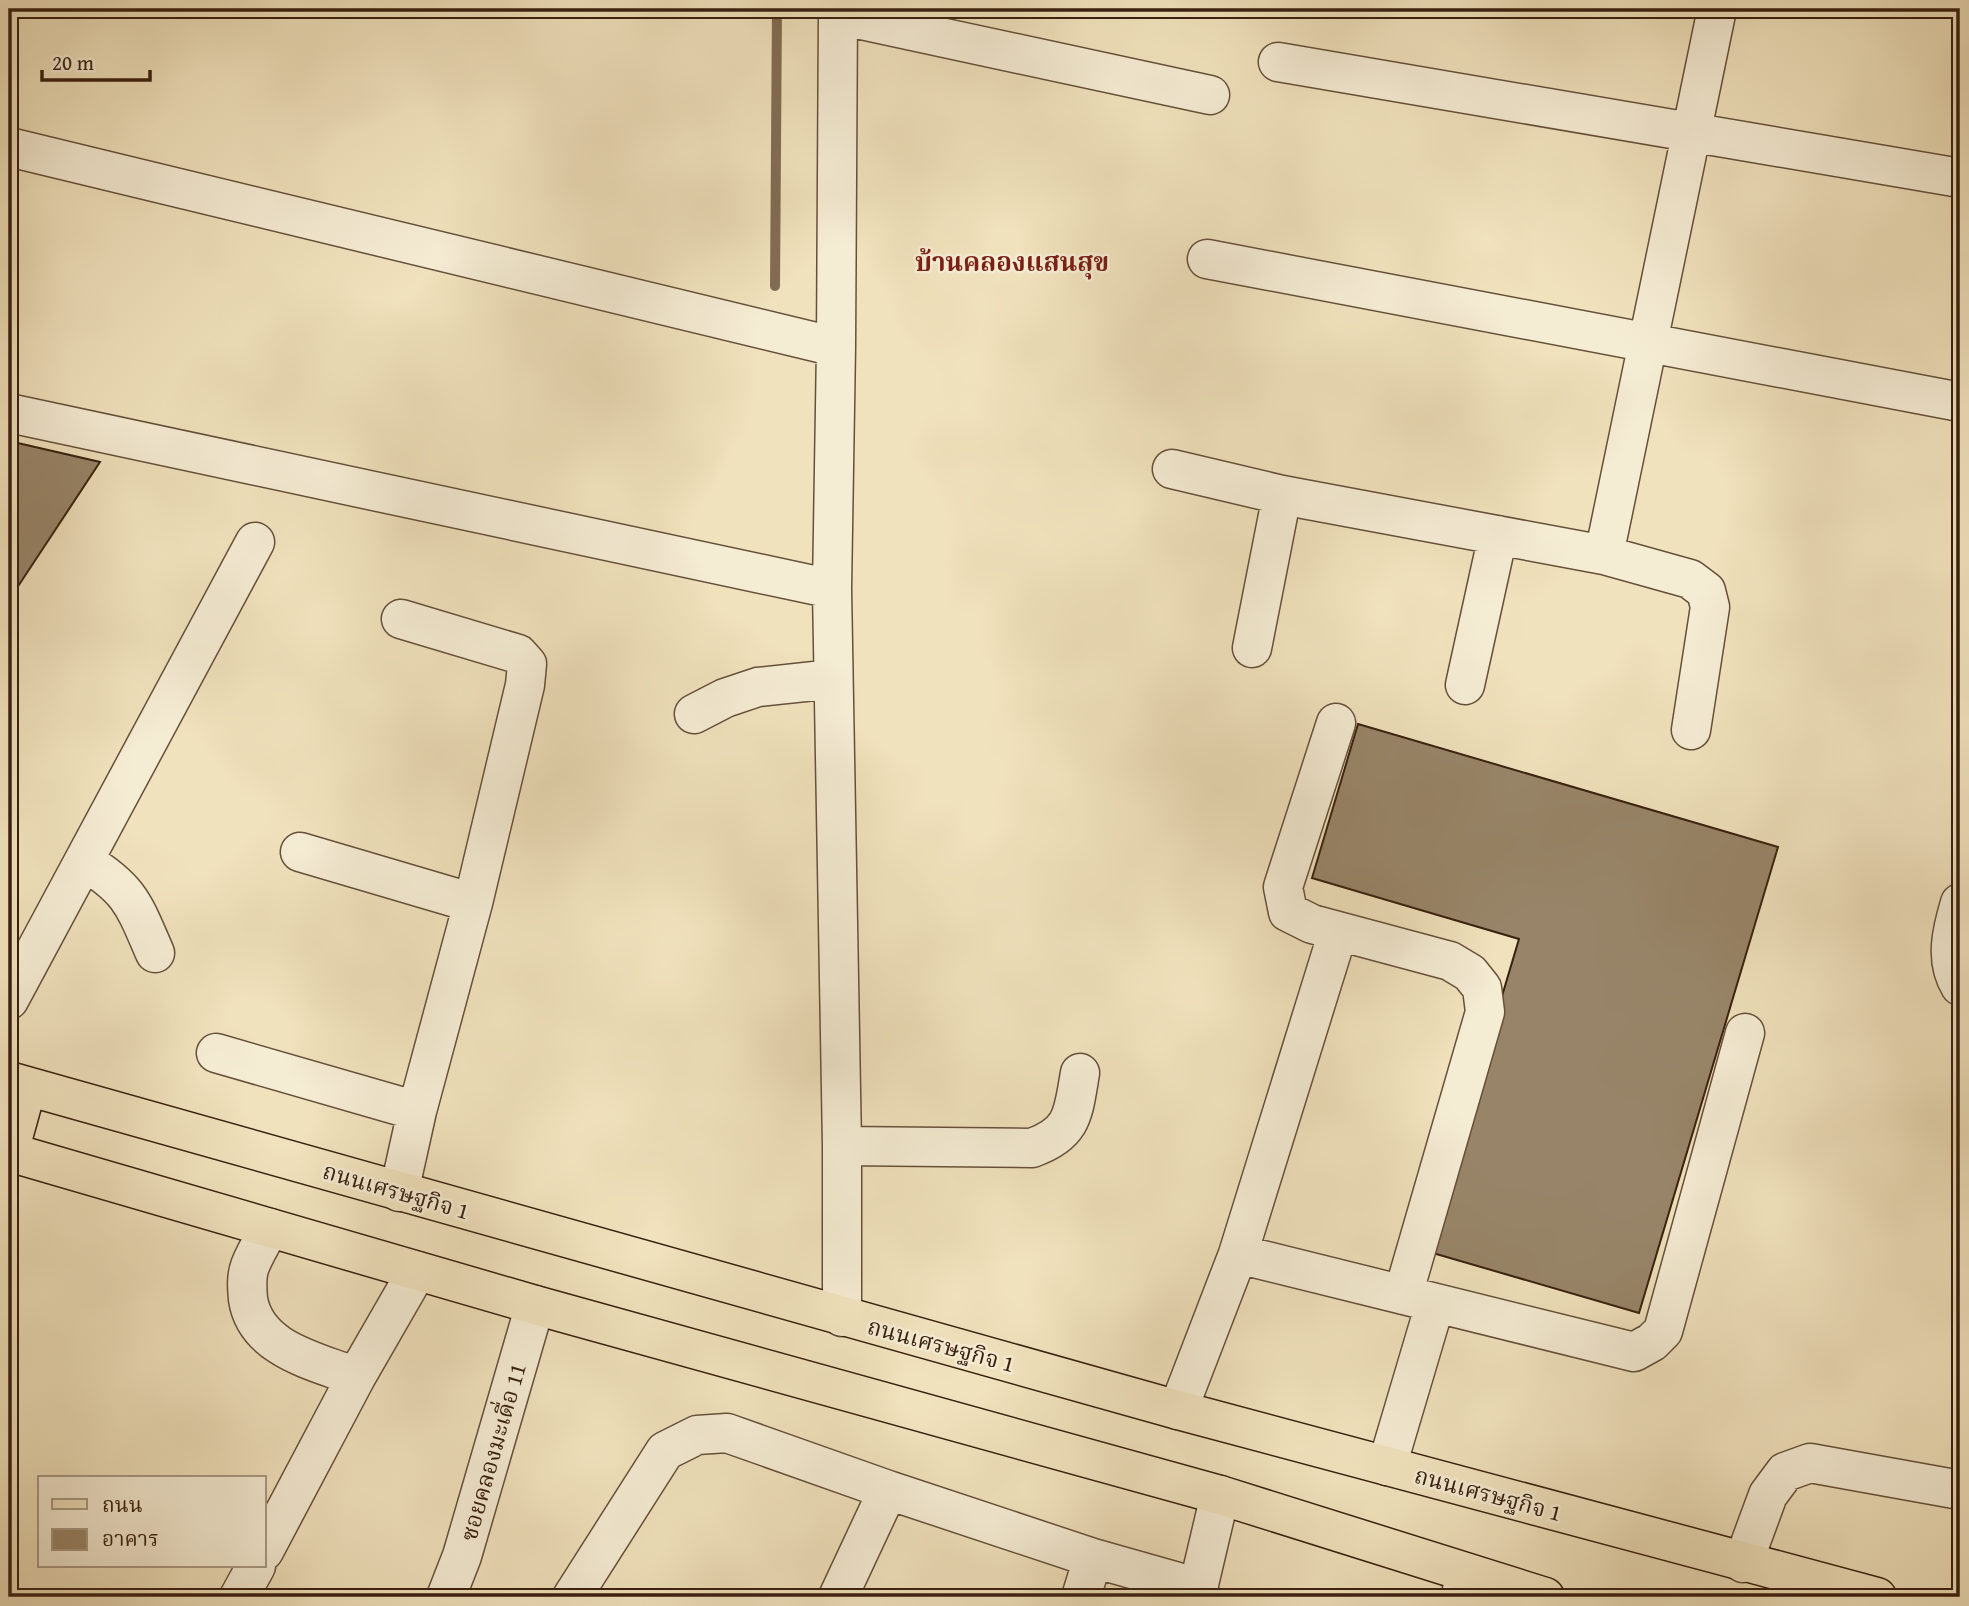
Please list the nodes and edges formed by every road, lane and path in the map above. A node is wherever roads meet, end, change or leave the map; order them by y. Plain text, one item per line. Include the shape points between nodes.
1 (1717, 9) edge
2 (838, 12) edge
3 (1278, 62) dead end
4 (1210, 94) dead end
5 (1693, 133) junction
6 (9, 147) edge
7 (1960, 178) edge
8 (1208, 259) dead end
9 (1650, 342) junction
10 (836, 346) junction
11 (1960, 402) edge
12 (9, 413) edge
13 (1172, 469) dead end
14 (1283, 495) junction
15 (1498, 535) junction
16 (255, 542) dead end
17 (1604, 555) junction
18 (832, 589) junction
19 (401, 619) dead end
20 (1252, 648) dead end
21 (833, 679) junction
22 (1465, 685) dead end
23 (694, 714) dead end
24 (1336, 723) dead end
25 (1691, 730) dead end
26 (300, 852) dead end
27 (84, 861) junction
28 (473, 903) junction
29 (1960, 903) edge
30 (1338, 932) junction
31 (155, 953) dead end
32 (1960, 986) edge
33 (9, 1000) edge
34 (1745, 1033) dead end
35 (216, 1053) dead end
36 (1080, 1073) dead end
37 (18, 1084) edge
38 (417, 1111) junction
39 (842, 1146) junction
40 (9, 1152) edge
41 (399, 1192) junction
42 (270, 1228) junction
43 (1238, 1254) junction
44 (417, 1271) junction
45 (1419, 1299) junction
46 (536, 1305) junction
47 (842, 1317) junction
48 (356, 1377) junction
49 (1178, 1410) junction
50 (1387, 1466) junction
51 (888, 1490) junction
52 (1960, 1490) edge
53 (1220, 1495) junction
54 (266, 1546) edge
55 (1093, 1558) junction
56 (1744, 1563) junction
57 (255, 1568) edge
58 (1464, 1585) edge
59 (1198, 1592) edge
60 (239, 1597) edge
61 (446, 1597) edge
62 (572, 1597) edge
63 (838, 1597) edge
64 (1081, 1597) edge
65 (1545, 1597) edge
66 (1877, 1597) edge

1 - 5 street
2 - 4 street
2 - 10 street
3 - 5 street
5 - 7 street
5 - 9 street
6 - 10 street
8 - 9 street
9 - 11 street
9 - 17 street
10 - 18 street
12 - 18 street
13 - 14 street
14 - 15 street
14 - 20 street
15 - 17 street
15 - 22 street
16 - 27 street
17 - 25 street via 1690,579 1706,591 1710,607
18 - 21 street
19 - 28 street via 518,654 527,664
21 - 23 street via 758,687
21 - 39 street
24 - 30 street via 1283,887 1288,912
26 - 28 street
27 - 31 street via 128,897
27 - 33 street
28 - 38 street
29 - 32 street via 1950,952
30 - 43 street
30 - 45 street via 1450,961 1470,973 1482,988 1485,1013
34 - 45 street via 1663,1331 1653,1342 1634,1352
35 - 38 street
36 - 39 street via 1066,1129 1032,1148
37 - 40 main road
37 - 41 main road, ถนนเศรษฐกิจ 1
38 - 41 street
39 - 47 street
40 - 42 main road
41 - 47 main road, ถนนเศรษฐกิจ 1
42 - 44 main road
42 - 48 street via 249,1268 246,1285 256,1323 280,1346
43 - 45 street
43 - 49 street
44 - 46 main road
44 - 48 street
45 - 50 street
46 - 53 main road
46 - 61 street, ซอยคลองมะเดื่อ 11
47 - 49 main road, ถนนเศรษฐกิจ 1
48 - 54 street
49 - 50 main road, ถนนเศรษฐกิจ 1
50 - 56 main road, ถนนเศรษฐกิจ 1
51 - 55 street
51 - 62 street via 727,1433 697,1435 665,1451
51 - 63 street
52 - 56 street via 1810,1463 1785,1472 1768,1495
53 - 58 main road
53 - 59 street
55 - 59 street
55 - 64 street
56 - 66 main road, ถนนเศรษฐกิจ 1
57 - 60 street
58 - 65 main road

